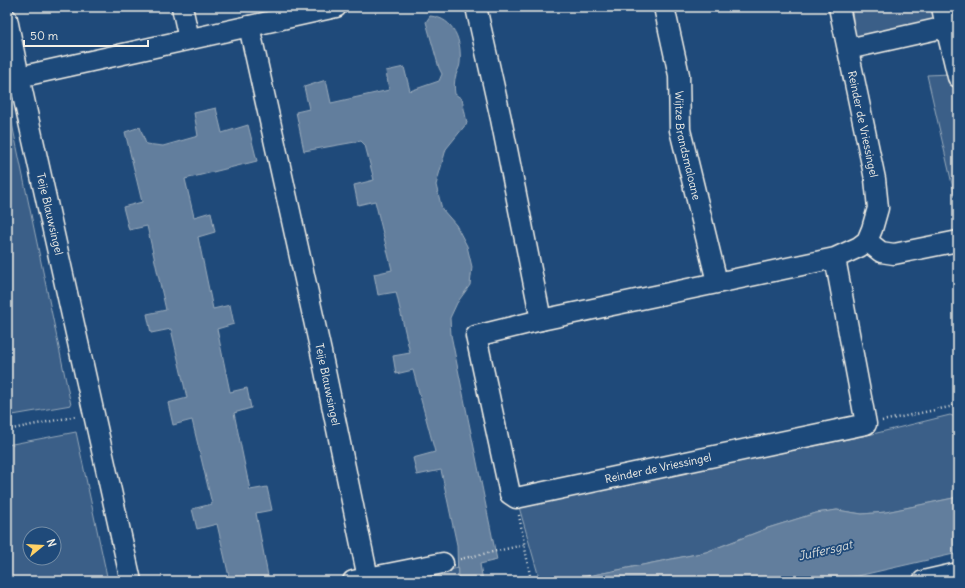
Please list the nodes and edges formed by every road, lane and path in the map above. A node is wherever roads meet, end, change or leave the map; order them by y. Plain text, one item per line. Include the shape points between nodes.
1 (182, 7) edge
2 (336, 7) edge
3 (476, 7) edge
4 (664, 7) edge
5 (839, 7) edge
6 (942, 7) edge
7 (7, 19) edge
8 (249, 26) junction
9 (946, 27) junction
10 (189, 39) junction
11 (848, 49) junction
12 (957, 73) edge
13 (19, 77) junction
14 (867, 241) junction
15 (958, 241) edge
16 (835, 258) junction
17 (717, 282) junction
18 (541, 320) junction
19 (958, 408) edge
20 (94, 413) junction
21 (866, 424) junction
22 (7, 430) edge
23 (516, 498) junction
24 (524, 545) junction
25 (443, 563) joint
26 (958, 573) edge
27 (360, 580) edge
28 (131, 581) edge
29 (531, 581) edge
30 (923, 581) edge

1 - 10 street
2 - 8 street
3 - 18 street
4 - 17 street, Wijtze Brandsmaloane via 679,75 680,130
5 - 11 street, Reinder de Vriessingel
6 - 9 street
7 - 13 street, Teije Blauwsingel
8 - 10 street
8 - 27 street, Teije Blauwsingel via 321,352
9 - 11 street
9 - 12 street
10 - 13 street
11 - 14 street, Reinder de Vriessingel via 876,186 878,208
13 - 20 street, Teije Blauwsingel
14 - 15 street via 881,252 894,254
14 - 16 street
16 - 17 street
16 - 21 street
17 - 18 street
18 - 23 street via 476,336 510,494
19 - 21 path via 954,406
20 - 22 path
20 - 28 street, Teije Blauwsingel
21 - 23 street, Reinder de Vriessingel
23 - 24 path
24 - 25 path
24 - 29 path
25 - 27 street, Teije Blauwsingel
26 - 30 street

